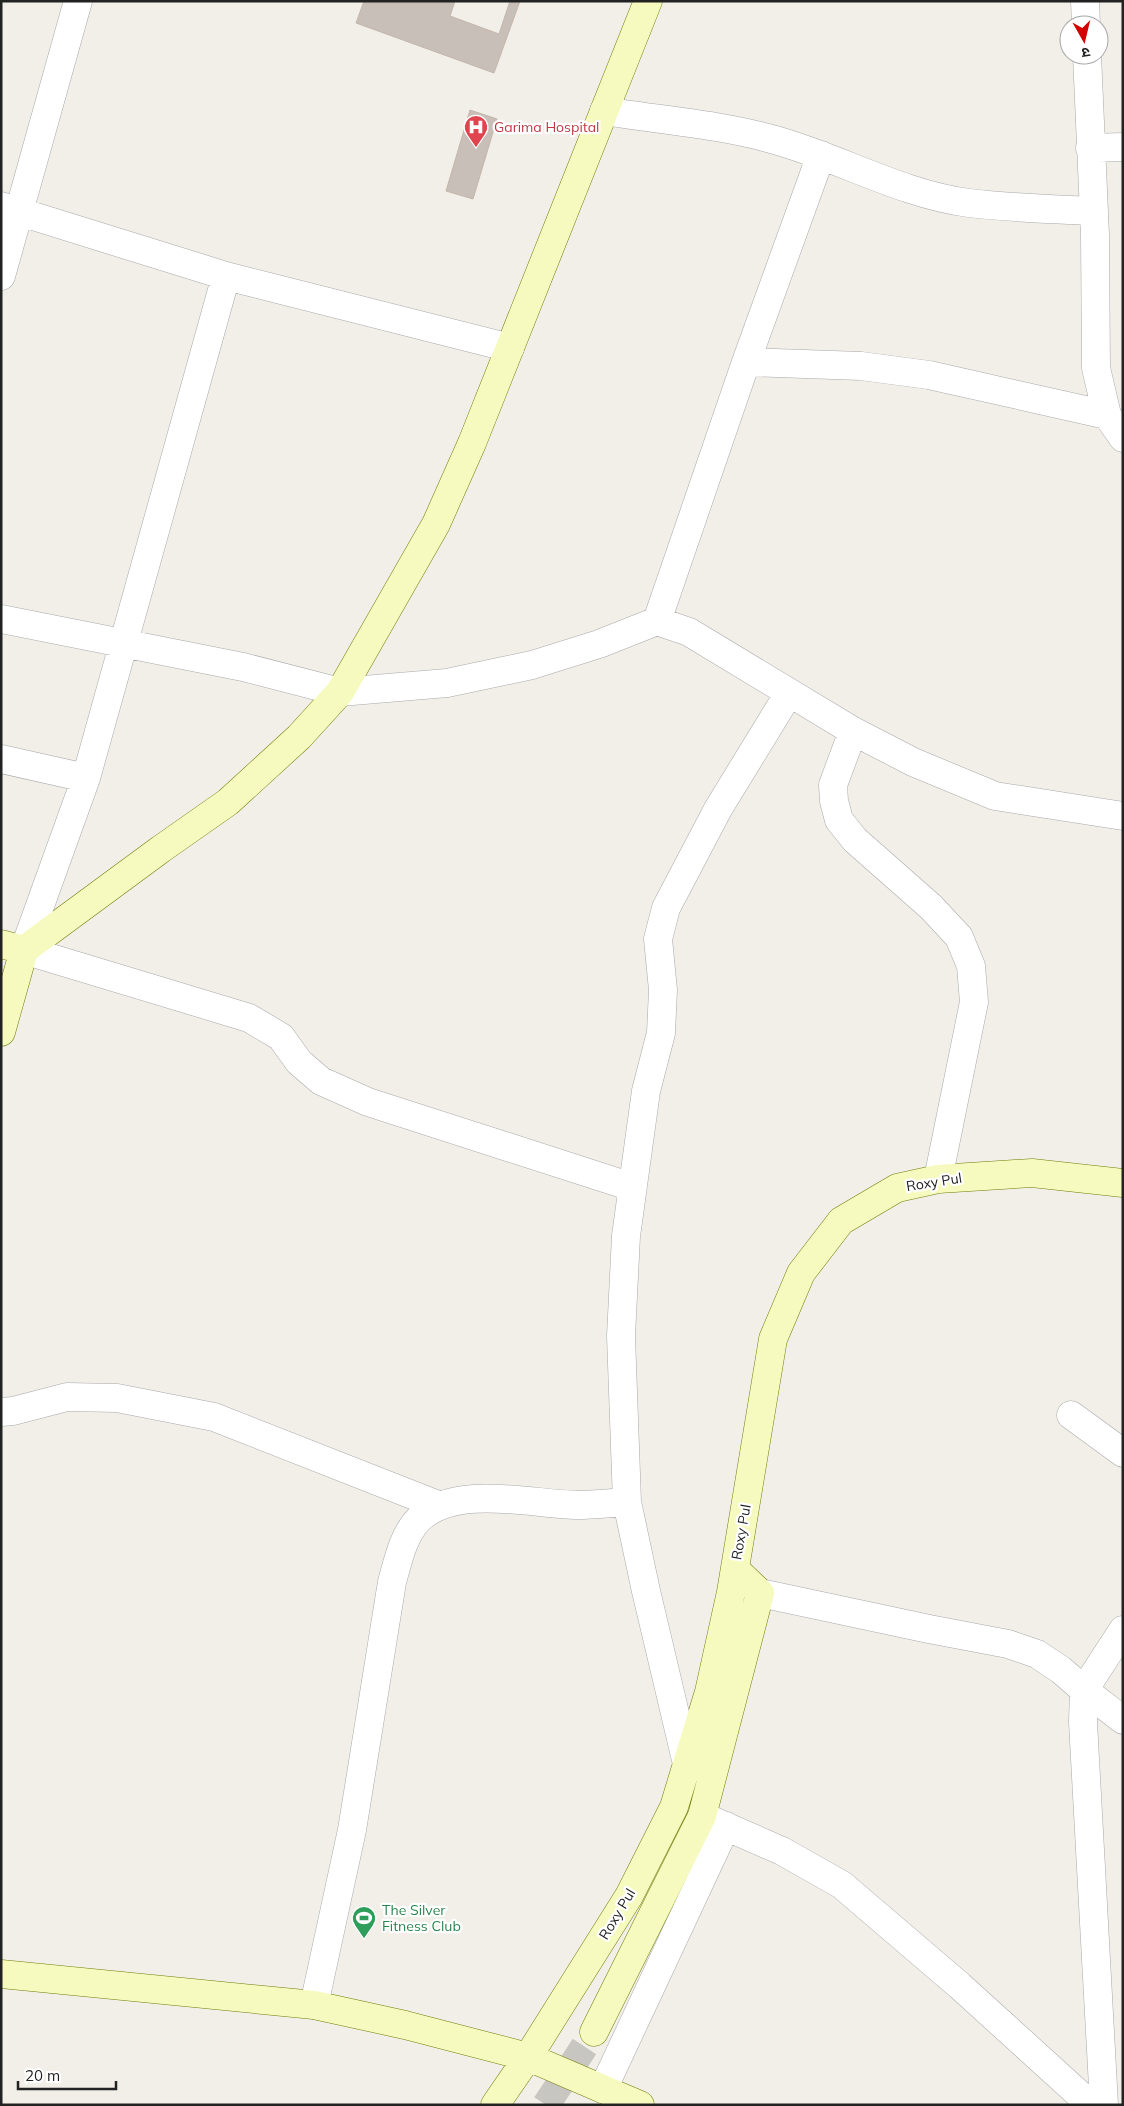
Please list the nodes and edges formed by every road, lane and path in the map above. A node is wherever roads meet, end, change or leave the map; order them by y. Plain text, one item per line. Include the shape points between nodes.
1 (78, 1) edge
2 (648, 1) edge
3 (1085, 1) edge
4 (1086, 15) edge
5 (1087, 65) edge
6 (604, 111) junction
7 (1123, 147) edge
8 (1090, 148) junction
9 (821, 155) junction
10 (10, 209) edge
11 (1094, 211) junction
12 (1, 276) edge
13 (226, 276) junction
14 (510, 348) junction
15 (746, 362) junction
16 (1107, 416) junction
17 (1123, 438) edge
18 (1, 619) edge
19 (657, 621) junction
20 (124, 642) junction
21 (340, 692) junction
22 (789, 693) junction
23 (853, 731) junction
24 (1, 759) edge
25 (86, 778) junction
26 (1123, 816) edge
27 (13, 947) edge
28 (1, 1032) edge
29 (938, 1179) junction
30 (1123, 1183) edge
31 (632, 1187) junction
32 (1, 1412) edge
33 (1072, 1415) dead end
34 (1123, 1453) edge
35 (627, 1502) junction
36 (438, 1505) junction
37 (735, 1569) junction
38 (760, 1593) junction
39 (1123, 1630) edge
40 (1084, 1690) junction
41 (1123, 1720) edge
42 (687, 1764) junction
43 (714, 1821) junction
44 (1, 1974) edge
45 (314, 2004) junction
46 (594, 2032) tunnel mouth
47 (528, 2057) junction
48 (603, 2089) junction
49 (497, 2103) edge
50 (640, 2105) edge
51 (1091, 2105) edge
52 (1104, 2105) edge

1 - 10 street
2 - 6 street
3 - 4 street
5 - 8 street
6 - 9 street via 738,131
6 - 14 street
7 - 8 street
8 - 11 street
9 - 11 street via 914,191 968,203
9 - 15 street
10 - 12 street
10 - 13 street
11 - 16 street via 1096,368
13 - 14 street
13 - 20 street
14 - 21 street via 436,524
15 - 16 street via 861,366 929,374
15 - 19 street
16 - 17 street
18 - 20 street
19 - 21 street via 532,665 447,683
19 - 22 street via 689,632
20 - 21 street via 244,667
20 - 25 street
21 - 27 street via 298,737 228,802
22 - 23 street
22 - 31 street via 718,809 666,908 658,939 661,1033 646,1091
23 - 26 street via 913,762 995,796
23 - 29 street via 833,785 839,820 855,840 931,907 959,937 970,966 974,1002
24 - 25 street
25 - 27 street
27 - 28 street
27 - 31 street via 248,1018 281,1037 298,1062 321,1081 368,1102
29 - 30 street, Roxy Pul via 1032,1173
29 - 37 street, Roxy Pul via 897,1188 841,1221 801,1273 773,1339
31 - 35 street via 621,1336
32 - 36 street via 67,1397 117,1398 214,1418
33 - 34 street
35 - 36 street via 578,1505 504,1499
35 - 42 street
36 - 45 street via 418,1520 402,1545 392,1582 352,1830
37 - 38 street
37 - 42 street, Roxy Pul via 709,1692
38 - 40 street via 1008,1644 1037,1654
38 - 43 street
39 - 40 street
40 - 41 street
40 - 52 street via 1083,1722
42 - 47 street, Roxy Pul via 674,1807 629,1896
43 - 46 street
43 - 48 street
43 - 51 street via 782,1850 842,1885
44 - 45 street
45 - 47 street
47 - 48 street
47 - 49 street, Roxy Pul
48 - 50 street

